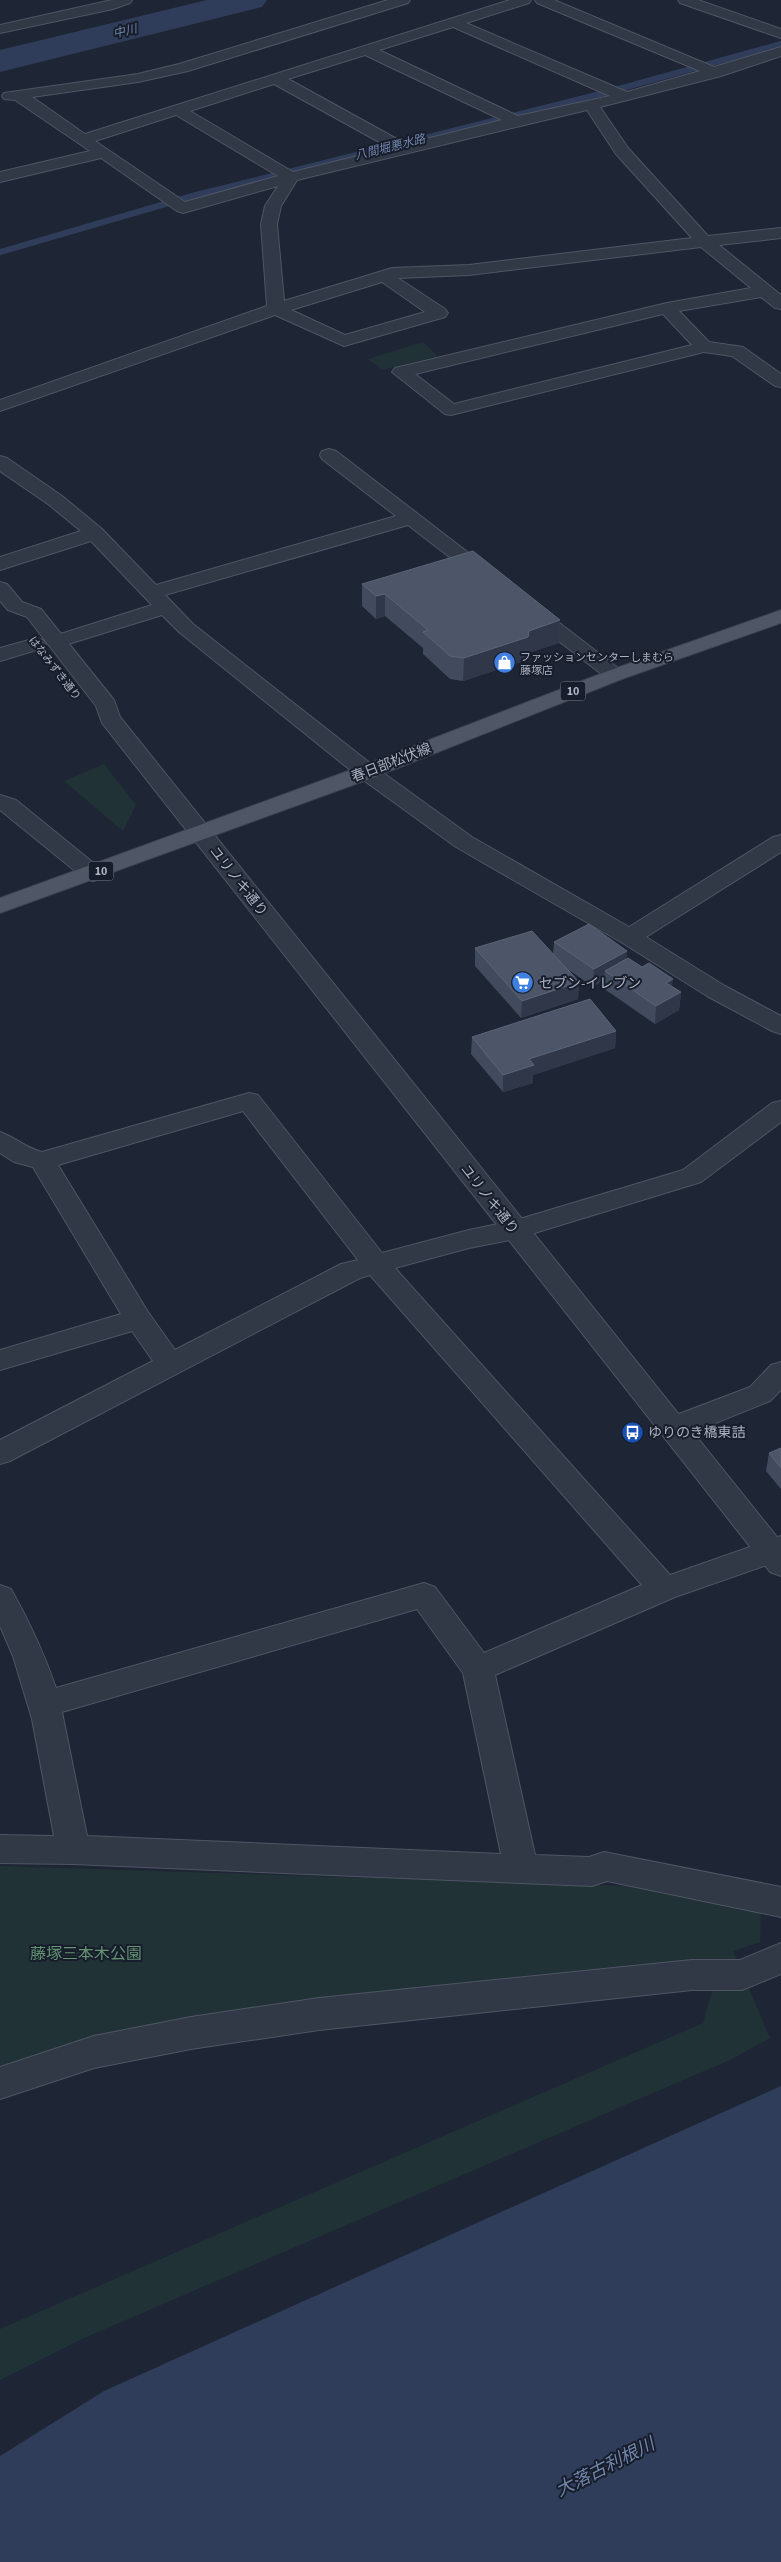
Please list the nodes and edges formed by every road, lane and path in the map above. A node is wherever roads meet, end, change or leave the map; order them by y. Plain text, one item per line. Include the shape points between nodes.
1 (125, 0) edge
2 (403, 0) edge
3 (524, 0) edge
4 (542, 0) edge
5 (685, 0) edge
6 (455, 23) junction
7 (0, 29) edge
8 (781, 34) edge
9 (369, 51) junction
10 (781, 51) edge
11 (716, 73) junction
12 (277, 79) junction
13 (17, 94) junction
14 (625, 97) junction
15 (0, 98) edge
16 (591, 105) junction
17 (178, 110) junction
18 (516, 121) junction
19 (84, 140) junction
20 (404, 149) junction
21 (104, 154) junction
22 (291, 177) junction
23 (0, 178) edge
24 (781, 233) edge
25 (704, 241) junction
26 (383, 275) junction
27 (764, 291) junction
28 (781, 304) edge
29 (667, 308) junction
30 (276, 309) junction
31 (704, 347) junction
32 (781, 382) edge
33 (0, 406) edge
34 (329, 456) dead end
35 (0, 462) edge
36 (410, 518) junction
37 (95, 532) junction
38 (0, 564) edge
39 (0, 588) edge
40 (152, 592) junction
41 (15, 606) junction
42 (166, 607) junction
43 (781, 616) edge
44 (58, 641) junction
45 (36, 644) junction
46 (0, 654) edge
47 (615, 675) junction
48 (110, 718) junction
49 (367, 772) junction
50 (0, 802) edge
51 (201, 833) junction
52 (781, 842) edge
53 (93, 874) junction
54 (0, 906) edge
55 (629, 937) junction
56 (781, 1026) edge
57 (781, 1109) edge
58 (0, 1140) edge
59 (42, 1161) junction
60 (515, 1230) junction
61 (375, 1263) junction
62 (138, 1319) junction
63 (0, 1360) edge
64 (170, 1363) junction
65 (781, 1372) edge
66 (674, 1428) junction
67 (0, 1454) edge
68 (778, 1554) edge
69 (664, 1589) junction
70 (0, 1597) edge
71 (478, 1669) junction
72 (46, 1704) junction
73 (0, 1849) edge
74 (73, 1850) junction
75 (520, 1867) junction
76 (781, 1902) edge
77 (781, 1958) edge
78 (0, 2083) edge

1 - 7 street
2 - 13 street via 183,68 138,78
3 - 6 street
4 - 11 street
5 - 8 street
6 - 9 street
6 - 14 street
9 - 12 street
9 - 18 street
10 - 11 street
11 - 14 street
12 - 17 street
12 - 20 street
13 - 15 street
13 - 19 street
14 - 16 street
16 - 18 street
16 - 25 street via 622,151
17 - 19 street
17 - 22 street
18 - 20 street
19 - 21 street
20 - 22 street
21 - 22 street via 183,208
21 - 23 street
22 - 30 street via 273,206 269,224
24 - 25 street
25 - 26 street via 508,266
25 - 27 street
26 - 30 street
26 - 30 street via 439,313 344,341
27 - 28 street
27 - 29 street
29 - 31 street
29 - 31 street via 401,372 451,410
30 - 33 street
31 - 32 street via 737,351
34 - 36 street
35 - 37 street
36 - 40 street
36 - 47 street
37 - 38 street
37 - 40 street
39 - 41 street, はなみずき通り
40 - 42 street
41 - 44 street, はなみずき通り via 34,613
41 - 45 street, はなみずき通り via 15,615
42 - 44 street
42 - 49 street via 186,628
43 - 47 main road, 春日部松伏線 / 10
44 - 48 street, はなみずき通り via 106,705
45 - 46 street
45 - 48 street, はなみずき通り via 70,689 90,709
47 - 49 main road, 春日部松伏線 / 10
48 - 51 street, はなみずき通り
49 - 51 main road, 春日部松伏線 / 10
49 - 55 street via 464,842
50 - 53 street via 8,805
51 - 53 main road, 春日部松伏線 / 10
51 - 60 street, ユリノキ通り
52 - 55 street
53 - 54 main road, 春日部松伏線 / 10
55 - 56 street via 716,991
57 - 60 street via 692,1176
58 - 59 street via 23,1156
59 - 61 street via 249,1101
59 - 62 street
60 - 61 street
60 - 66 street, ユリノキ通り
61 - 64 street via 351,1271
61 - 69 street
62 - 63 street
62 - 64 street
64 - 67 street
65 - 66 street via 760,1394
66 - 68 street, ユリノキ通り
68 - 69 street
69 - 71 street
70 - 72 street via 17,1624
71 - 72 street via 424,1595
71 - 75 street
72 - 74 street
73 - 74 street
74 - 75 street
75 - 76 street via 592,1872 604,1866
77 - 78 street via 742,1975 692,1975 319,2014 191,2033 94,2052

